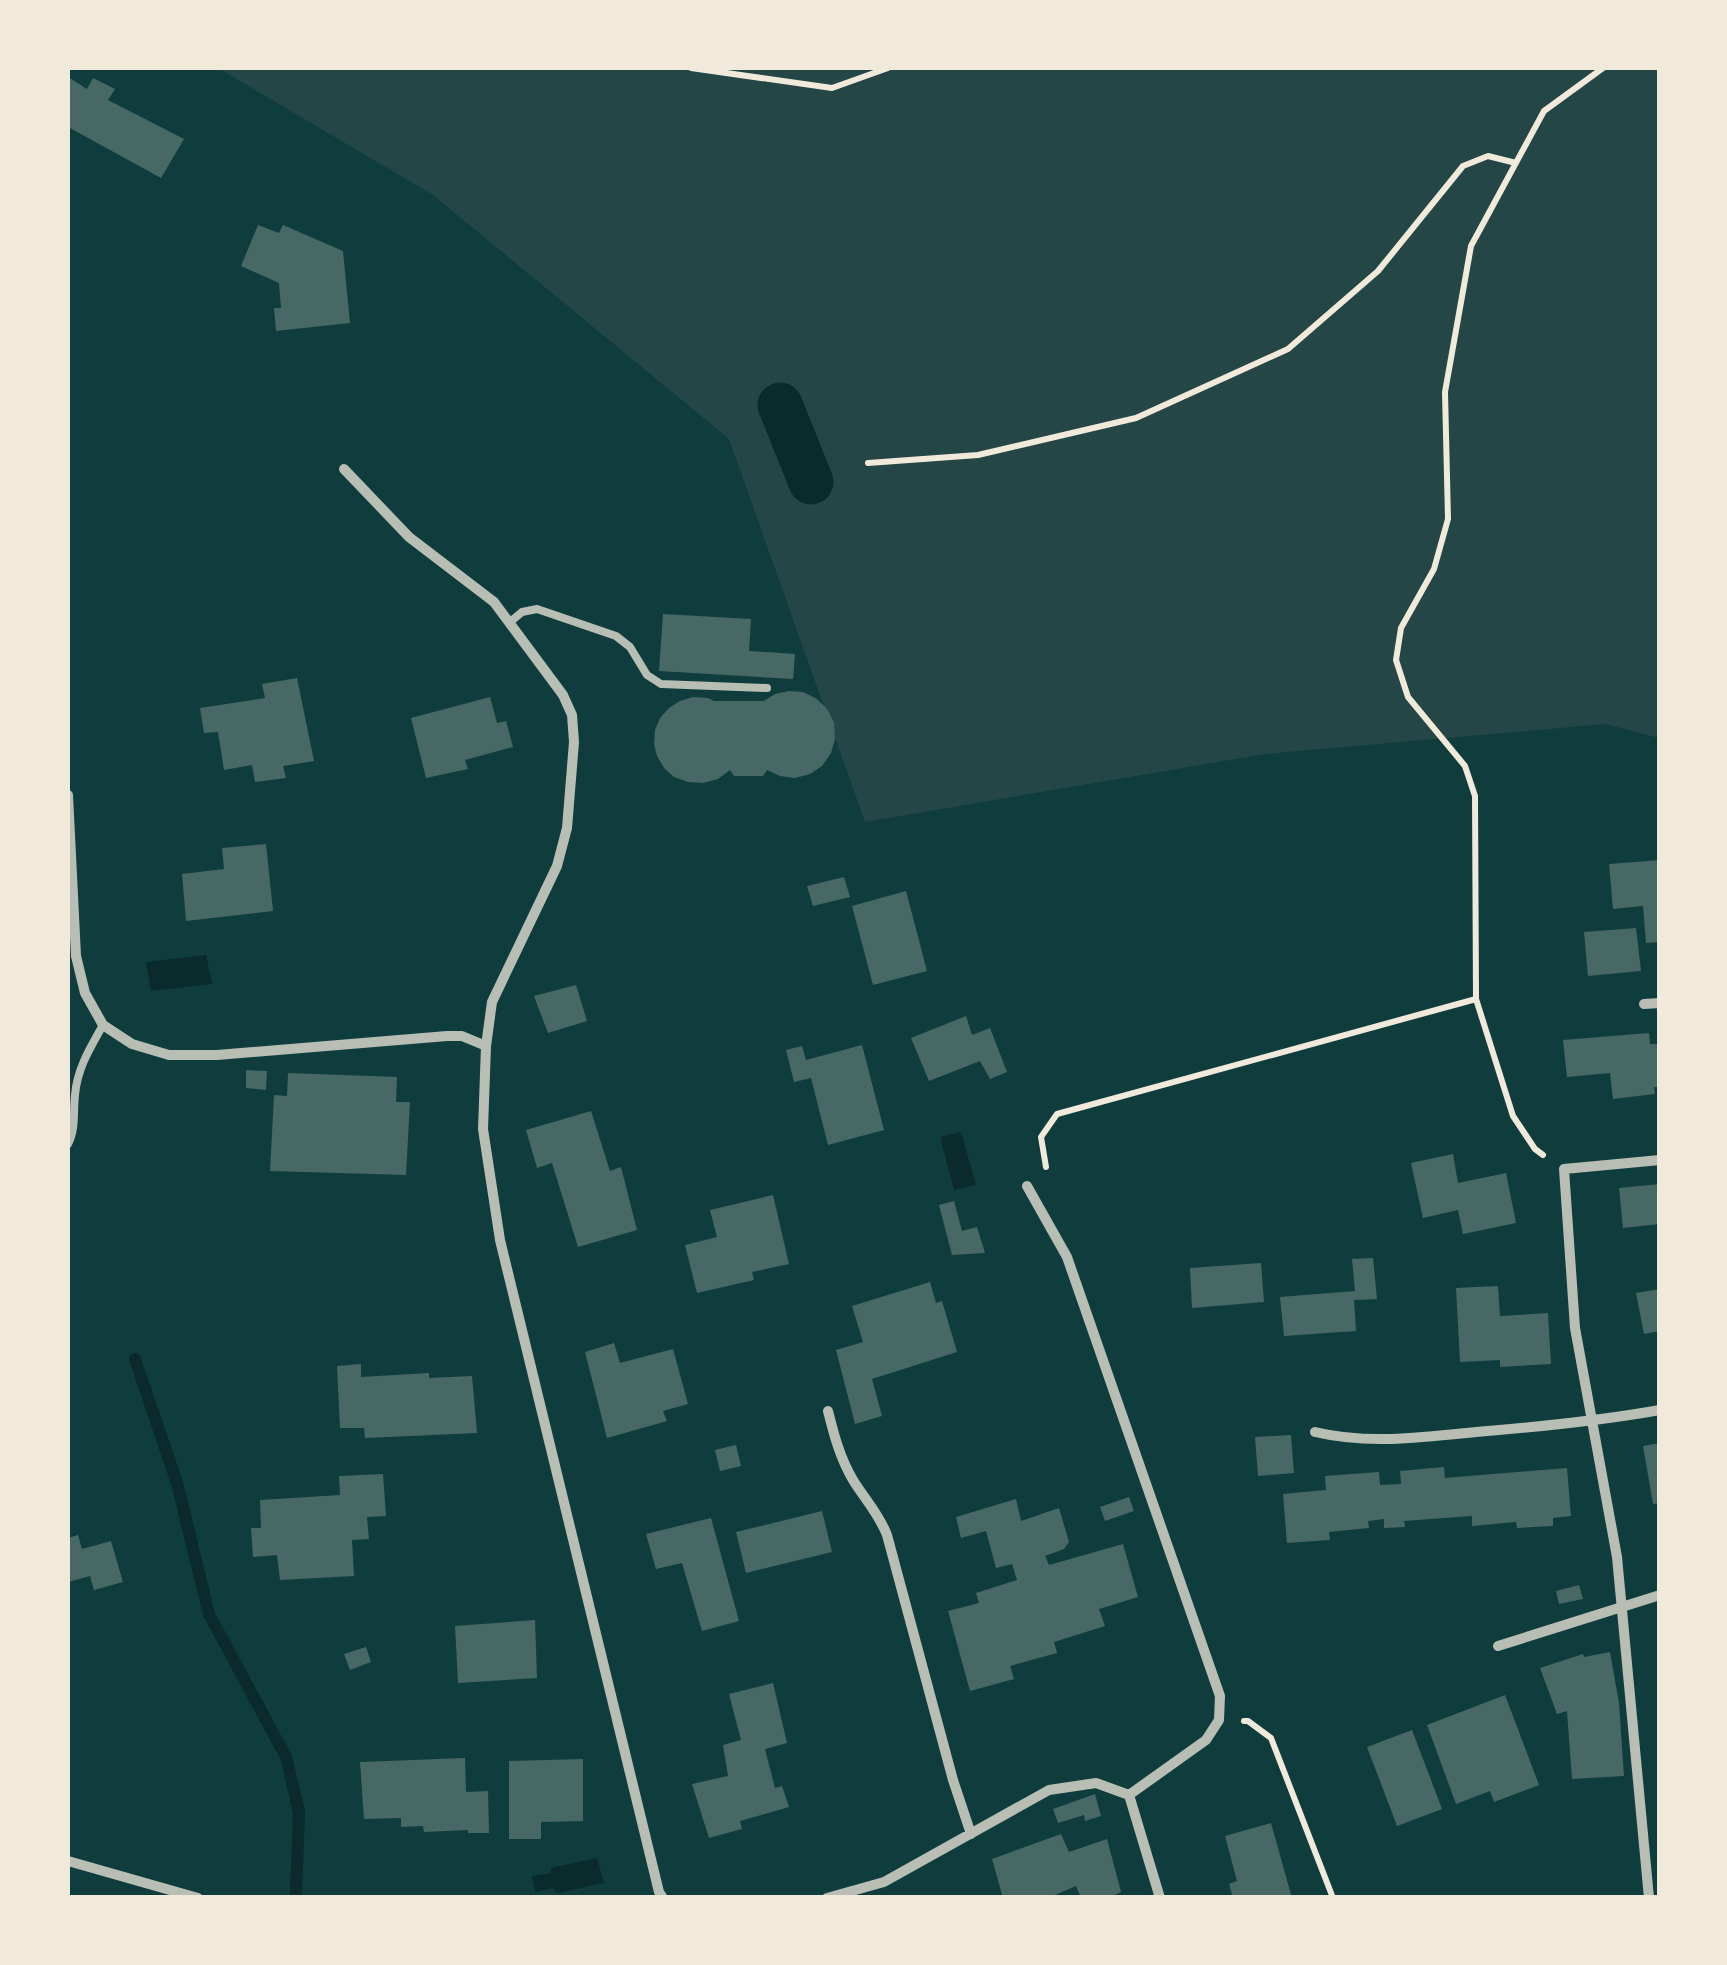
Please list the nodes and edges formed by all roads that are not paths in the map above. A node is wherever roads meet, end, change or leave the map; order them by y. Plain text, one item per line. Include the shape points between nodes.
1 (344, 469) dead end
2 (508, 623) junction
3 (766, 688) dead end
4 (68, 794) edge
5 (1660, 1003) edge
6 (1644, 1004) dead end
7 (103, 1026) junction
8 (486, 1046) junction
9 (68, 1144) edge
10 (1660, 1160) edge
11 (1027, 1186) dead end
12 (1660, 1410) edge
13 (828, 1412) dead end
14 (1592, 1422) junction
15 (1315, 1432) dead end
16 (1660, 1595) edge
17 (1621, 1608) junction
18 (1498, 1646) dead end
19 (1129, 1795) junction
20 (971, 1834) junction
21 (68, 1861) edge
22 (198, 1898) edge
23 (664, 1898) edge
24 (827, 1898) edge
25 (1160, 1898) edge
26 (1649, 1898) edge

1 - 2 street via 408,538 494,602
2 - 3 lane via 537,609 616,636 646,676 661,684
2 - 8 street via 564,695 574,742 557,866 492,1002
4 - 7 street via 76,956
5 - 6 street
7 - 8 street via 169,1055 447,1036
7 - 9 lane via 83,1059
8 - 23 street via 484,1129 500,1240
10 - 14 street via 1564,1169 1575,1328
11 - 19 street via 1067,1257 1220,1696 1220,1720 1206,1740
12 - 14 street
13 - 20 street via 840,1456 882,1521
14 - 15 street via 1386,1440
14 - 17 street
16 - 17 street
17 - 18 street
17 - 26 street
19 - 20 street via 1096,1782 1049,1790
19 - 25 street
20 - 24 street via 884,1882
21 - 22 street

